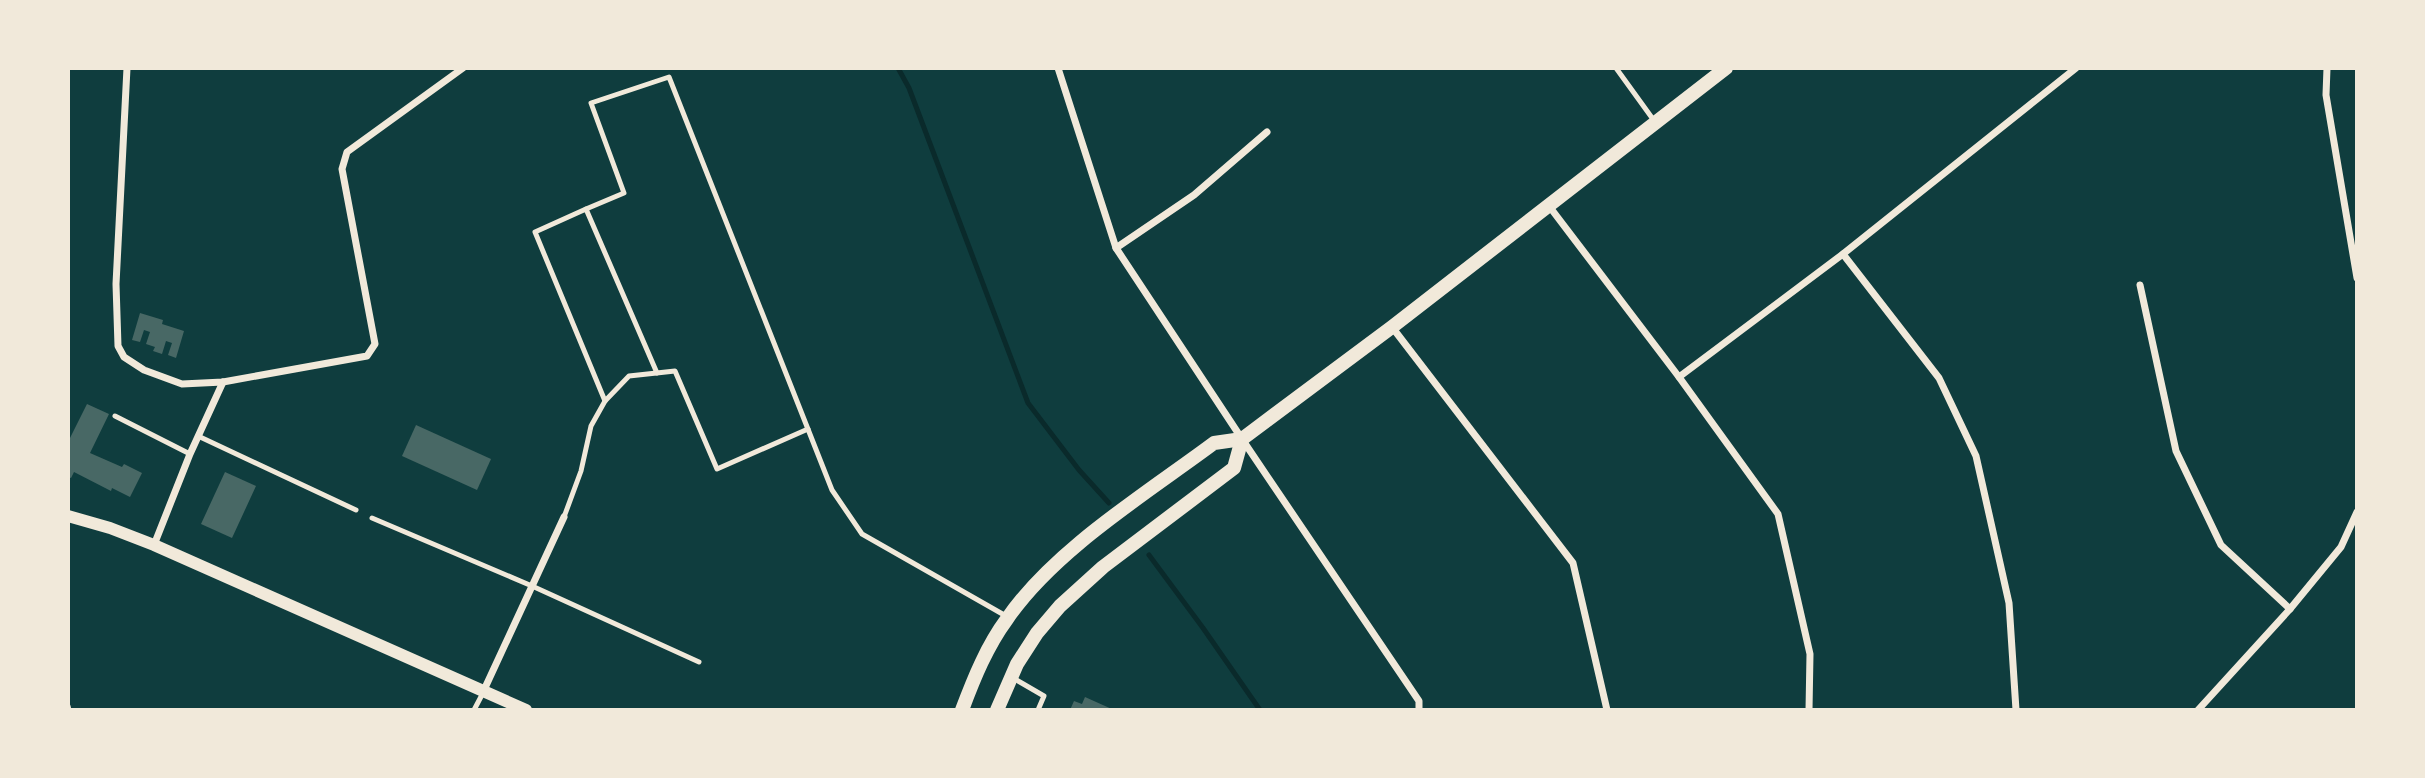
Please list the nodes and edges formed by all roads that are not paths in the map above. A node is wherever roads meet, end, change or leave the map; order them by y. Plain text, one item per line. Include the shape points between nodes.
1 (127, 68) edge
2 (463, 68) edge
3 (1058, 68) edge
4 (1616, 68) edge
5 (1727, 68) edge
6 (2076, 68) edge
7 (2327, 68) edge
8 (1655, 122) junction
9 (1267, 132) dead end
10 (1548, 205) junction
11 (586, 209) junction
12 (1116, 248) junction
13 (1843, 254) junction
14 (2357, 278) edge
15 (2140, 285) dead end
16 (1392, 327) junction
17 (657, 373) junction
18 (1679, 377) junction
19 (223, 382) junction
20 (604, 401) junction
21 (115, 416) dead end
22 (808, 429) junction
23 (198, 436) junction
24 (1242, 439) junction
25 (190, 454) junction
26 (356, 510) dead end
27 (2357, 512) edge
28 (68, 516) edge
29 (564, 517) joint
30 (372, 518) dead end
31 (154, 545) junction
32 (532, 586) junction
33 (2290, 609) junction
34 (1007, 617) junction
35 (699, 662) dead end
36 (1010, 677) junction
37 (484, 690) junction
38 (474, 710) edge
39 (526, 710) edge
40 (962, 710) edge
41 (997, 710) edge
42 (1038, 710) edge
43 (1419, 710) edge
44 (1607, 710) edge
45 (1809, 710) edge
46 (2016, 710) edge
47 (2198, 710) edge

1 - 19 street via 116,284 118,346 129,363 182,384
2 - 19 street via 347,152 342,169 375,344 367,356
3 - 12 street
4 - 8 lane
5 - 8 main road
6 - 13 street
7 - 14 street via 2326,95
8 - 10 main road
9 - 12 street via 1194,195
10 - 16 main road
10 - 18 street
11 - 17 lane
11 - 20 lane via 535,232
11 - 22 lane via 624,193 591,103 669,77
12 - 24 street
13 - 18 street
13 - 46 street via 1938,378 1976,456 2009,603
15 - 33 street via 2176,451 2221,545
16 - 24 main road
16 - 44 street via 1573,563
17 - 20 lane via 629,376
17 - 22 lane via 675,371 717,469
18 - 45 street via 1778,514 1810,654
19 - 23 street
20 - 29 lane via 591,426
21 - 25 lane
22 - 34 lane via 832,490 862,534
23 - 25 street
23 - 26 lane
24 - 34 main road via 1214,443 1091,535 1047,572
24 - 36 main road via 1234,468 1067,599 1037,633
24 - 43 street via 1419,701
25 - 31 street
27 - 33 street via 2341,547
28 - 31 street
29 - 32 street
30 - 32 lane
31 - 37 street
32 - 35 lane
32 - 37 street
33 - 47 street
34 - 40 main road via 986,652
36 - 41 main road
36 - 42 lane via 1044,696
37 - 38 lane
37 - 39 street

